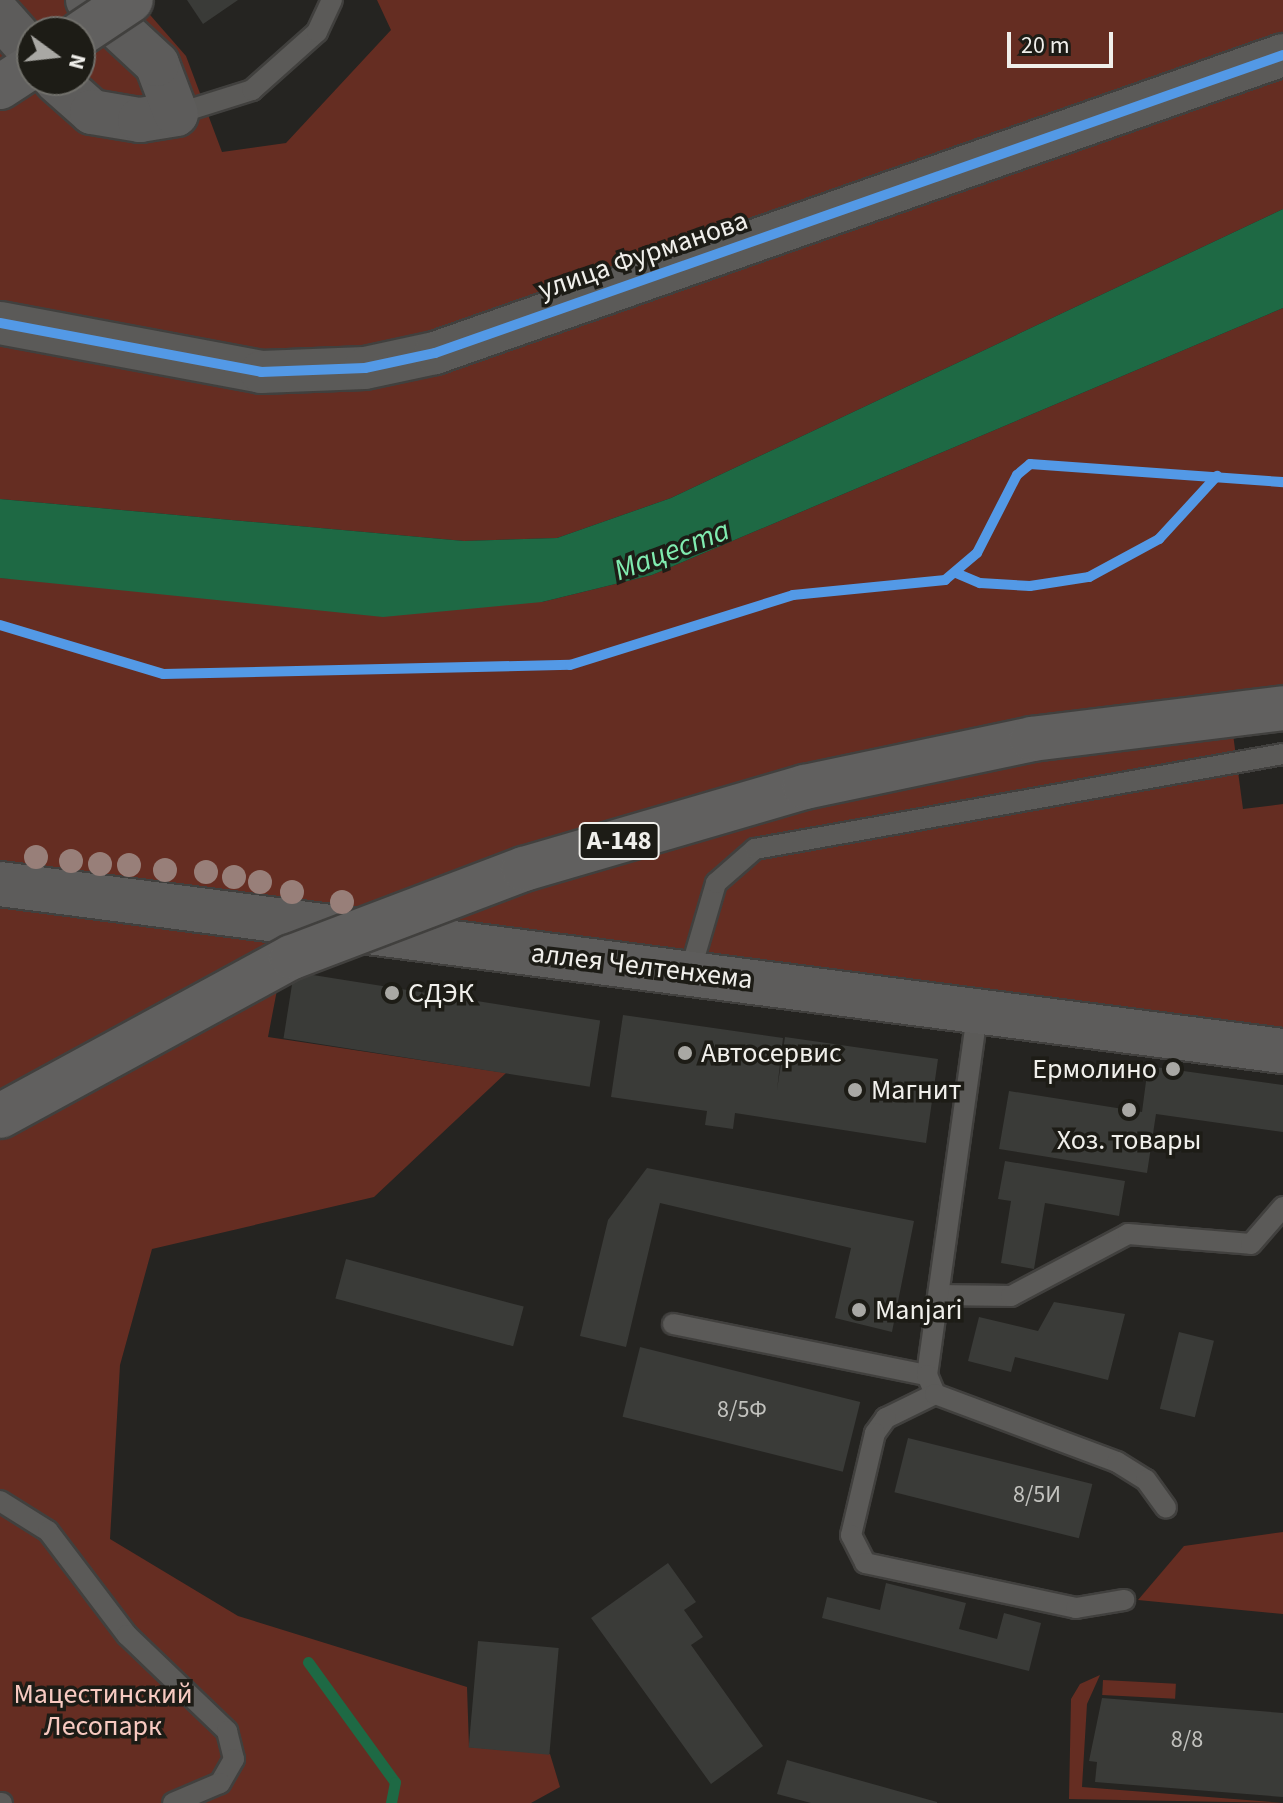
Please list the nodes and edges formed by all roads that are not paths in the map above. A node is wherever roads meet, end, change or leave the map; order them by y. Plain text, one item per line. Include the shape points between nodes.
1 (88, 0) edge
2 (131, 0) edge
3 (332, 0) edge
4 (0, 16) edge
5 (96, 23) edge
6 (16, 34) edge
7 (1283, 55) edge
8 (74, 96) edge
9 (176, 114) junction
10 (0, 323) edge
11 (1283, 708) edge
12 (1283, 754) edge
13 (0, 884) edge
14 (690, 972) junction
15 (978, 1008) junction
16 (1283, 1051) edge
17 (0, 1116) edge
18 (1283, 1207) edge
19 (939, 1295) junction
20 (673, 1324) dead end
21 (927, 1375) junction
22 (935, 1394) junction
23 (0, 1501) edge
24 (1166, 1508) dead end
25 (1124, 1600) dead end
26 (173, 1803) edge

1 - 9 main road via 157,64
2 - 5 highway, bridge
3 - 9 lane via 317,32 252,90
4 - 6 main road
7 - 10 street, улица Фурманова via 421,356 353,369 261,372
8 - 9 main road via 92,112 140,120
11 - 17 highway, А-148, bridge via 1032,739 805,787 524,869 292,957
12 - 14 lane via 755,849 716,883
13 - 14 main road, аллея Челтенхема
14 - 15 main road, аллея Челтенхема
15 - 16 main road, аллея Челтенхема
15 - 19 lane
18 - 19 lane via 1251,1244 1128,1234 1011,1296
19 - 21 lane
20 - 21 lane
21 - 22 lane
22 - 24 lane via 1117,1462 1146,1480
22 - 25 lane via 886,1418 875,1433 851,1535 865,1563 1076,1608
23 - 26 lane via 48,1531 127,1635 227,1731 234,1759 220,1783

